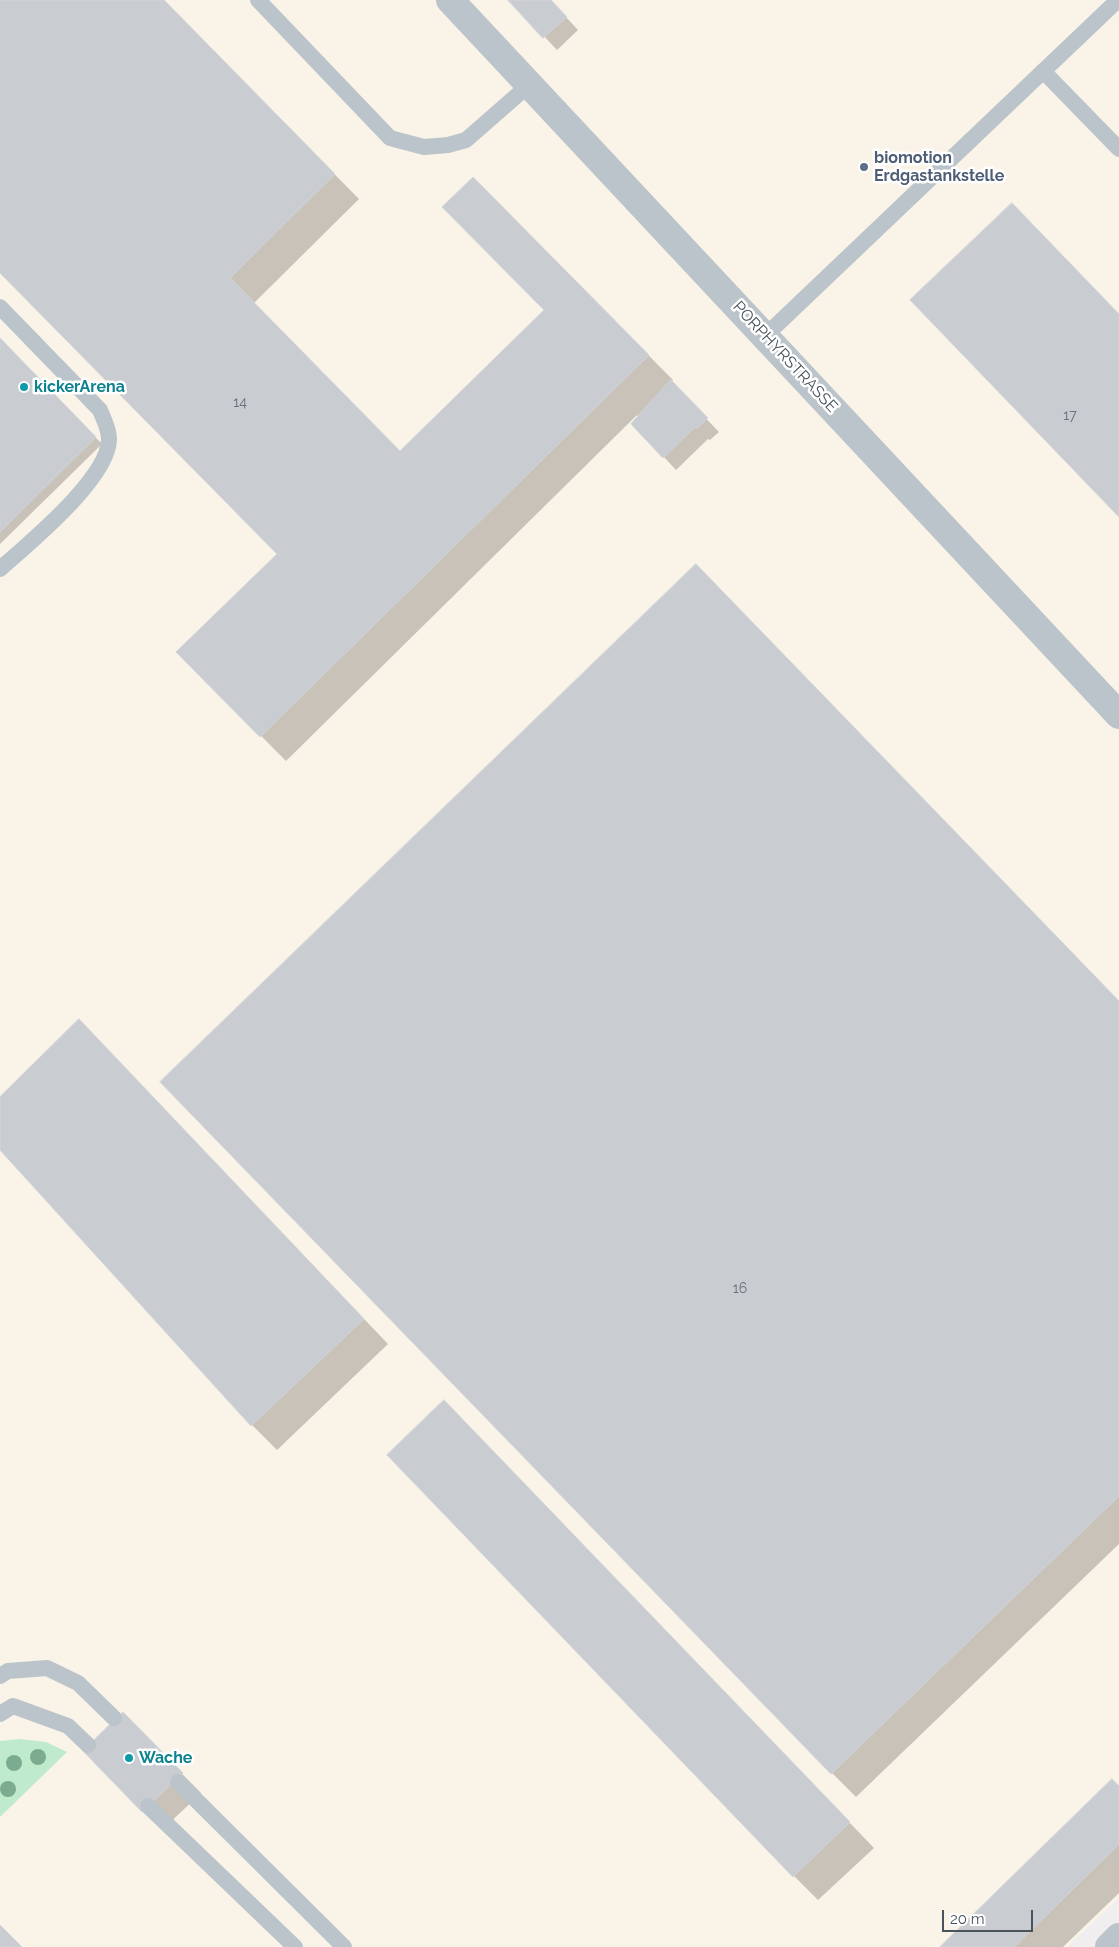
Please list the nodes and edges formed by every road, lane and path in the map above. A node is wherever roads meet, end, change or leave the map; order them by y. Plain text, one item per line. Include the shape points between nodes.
1 (258, 0) edge
2 (450, 0) edge
3 (1118, 0) edge
4 (1043, 71) junction
5 (530, 84) junction
6 (1119, 148) edge
7 (0, 307) edge
8 (765, 336) junction
9 (0, 569) edge
10 (1119, 715) edge
11 (0, 1676) edge
12 (0, 1714) edge
13 (114, 1718) dead end
14 (88, 1746) dead end
15 (178, 1782) dead end
16 (148, 1806) dead end
17 (1119, 1937) edge
18 (295, 1947) edge
19 (344, 1947) edge
20 (1108, 1947) edge

1 - 5 lane via 390,138 424,147 466,140
2 - 5 street, PORPHYRSTRASSE
3 - 4 lane
4 - 6 lane
4 - 8 lane
5 - 8 street, PORPHYRSTRASSE
7 - 9 lane via 100,410 108,428 109,441 104,461 68,507
8 - 10 street, PORPHYRSTRASSE
11 - 13 lane via 8,1671 47,1668 78,1683
12 - 14 lane via 13,1706 68,1726
15 - 19 lane
16 - 18 lane
17 - 20 street

